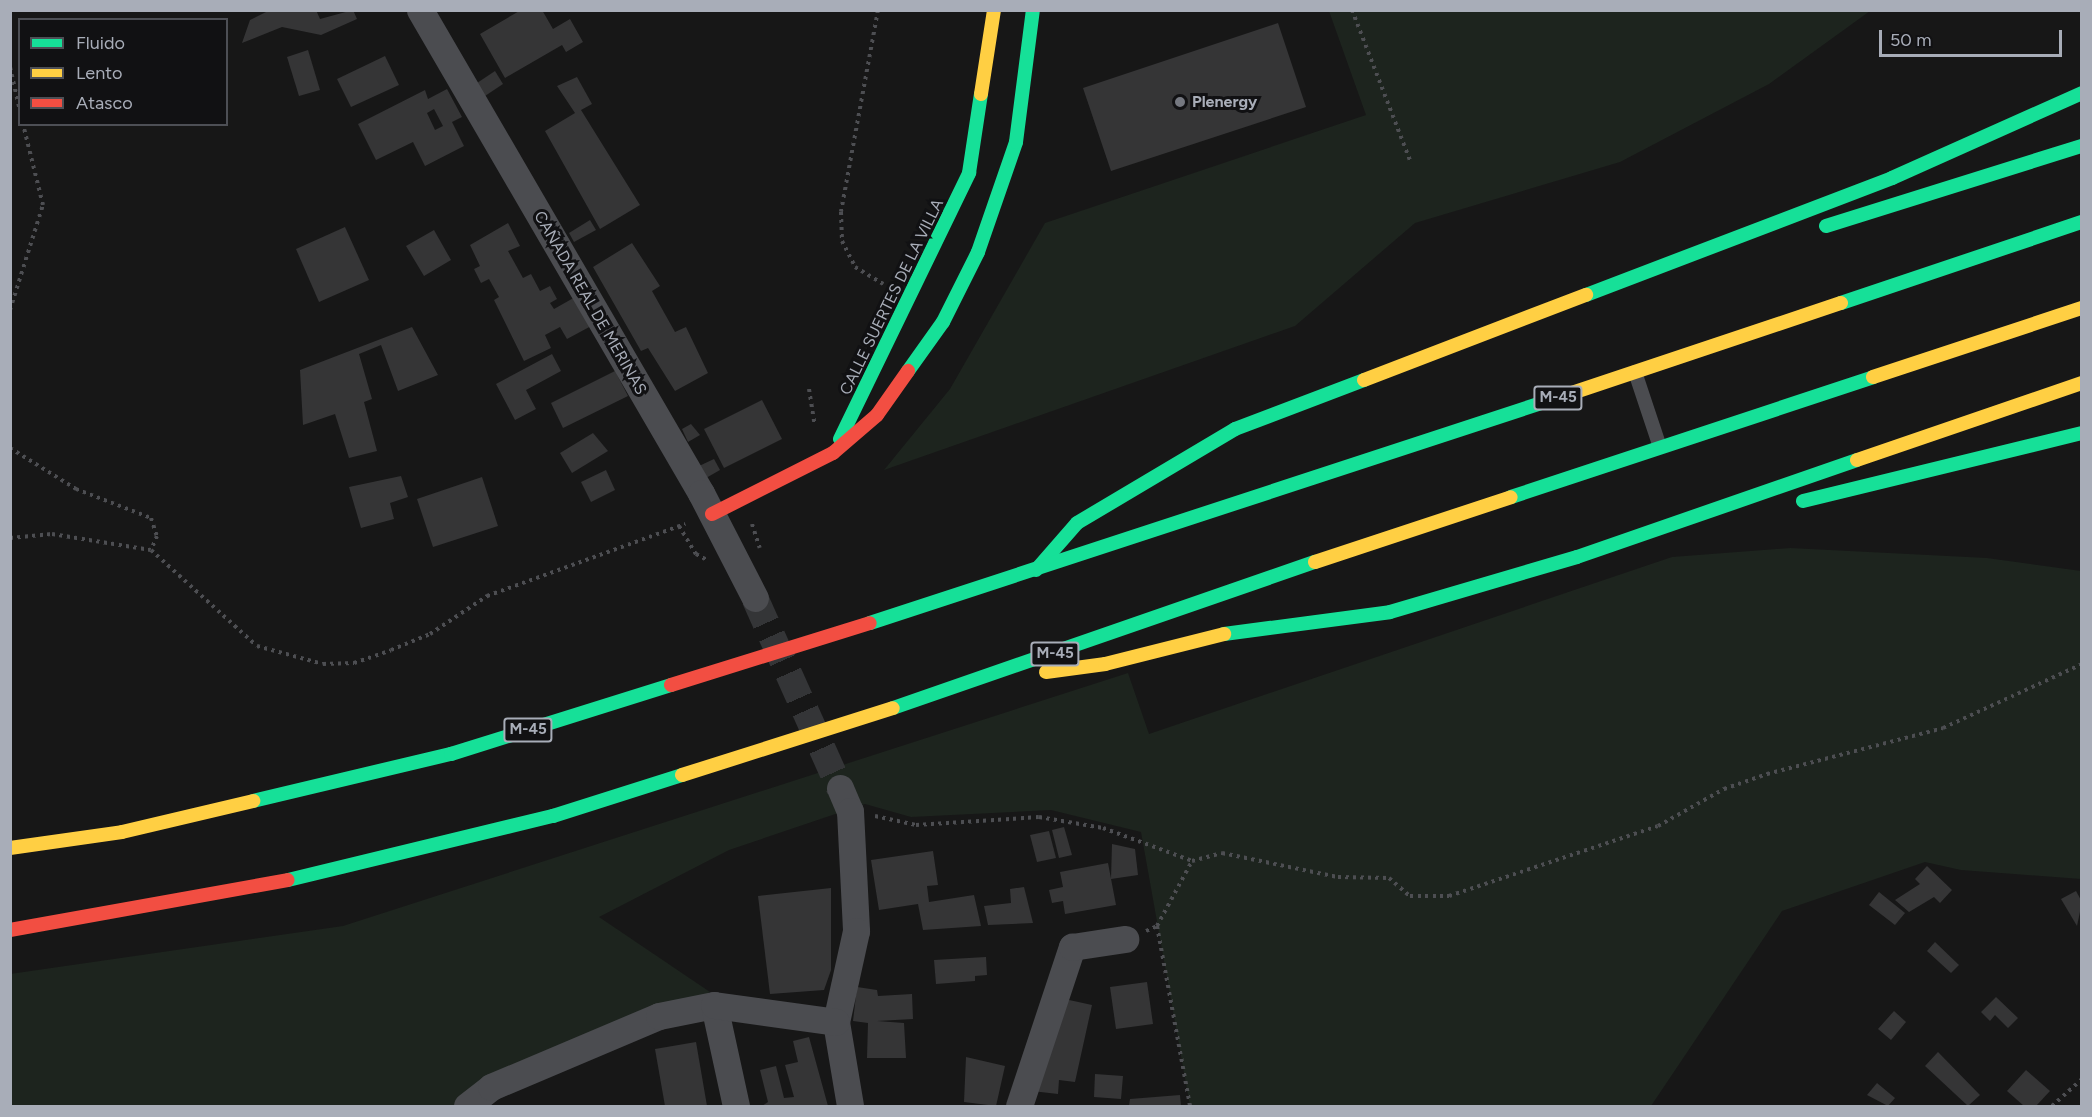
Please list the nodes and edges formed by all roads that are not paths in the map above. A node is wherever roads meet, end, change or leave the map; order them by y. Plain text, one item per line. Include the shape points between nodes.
1 (420, 10) edge
2 (994, 10) edge
3 (1032, 10) edge
4 (2082, 93) edge
5 (2082, 146) edge
6 (2082, 222) edge
7 (1809, 231) dead end
8 (1753, 249) dead end
9 (2082, 308) edge
10 (1443, 350) junction
11 (1635, 372) junction
12 (2082, 383) edge
13 (2082, 433) edge
14 (1660, 447) junction
15 (833, 453) junction
16 (1782, 506) dead end
17 (1760, 512) dead end
18 (712, 514) junction
19 (1577, 557) junction
20 (1035, 572) junction
21 (755, 598) tunnel mouth
22 (977, 681) junction
23 (845, 799) tunnel mouth
24 (10, 848) edge
25 (10, 930) edge
26 (1125, 939) road end
27 (714, 1005) junction
28 (836, 1022) junction
29 (467, 1107) edge
30 (736, 1107) edge
31 (850, 1107) edge
32 (1019, 1107) edge

1 - 18 street, CAÑADA REAL DE MERINAS
2 - 15 main road, CALLE SUERTES DE LA VILLA via 977,144 965,184
3 - 15 main road via 1016,142 978,252 949,312 906,376 877,415
4 - 10 main road via 1892,178
5 - 7 main road
6 - 11 main road, M-45
8 - 10 main road
9 - 14 main road, M-45
10 - 20 main road via 1235,429 1175,460 1077,523
11 - 14 lane
11 - 20 main road, M-45
12 - 19 main road
13 - 16 main road
14 - 22 main road, M-45
15 - 18 main road
17 - 19 main road
18 - 21 street, CAÑADA REAL DE MERINAS
19 - 22 main road via 1390,612 1226,634 1105,663
20 - 24 main road, M-45 via 451,754 122,832
22 - 25 main road, M-45 via 553,816 374,862 144,910
23 - 28 street via 856,931
26 - 32 street via 1072,947
27 - 28 street
27 - 29 street via 659,1016 491,1087
27 - 30 street
28 - 31 street

